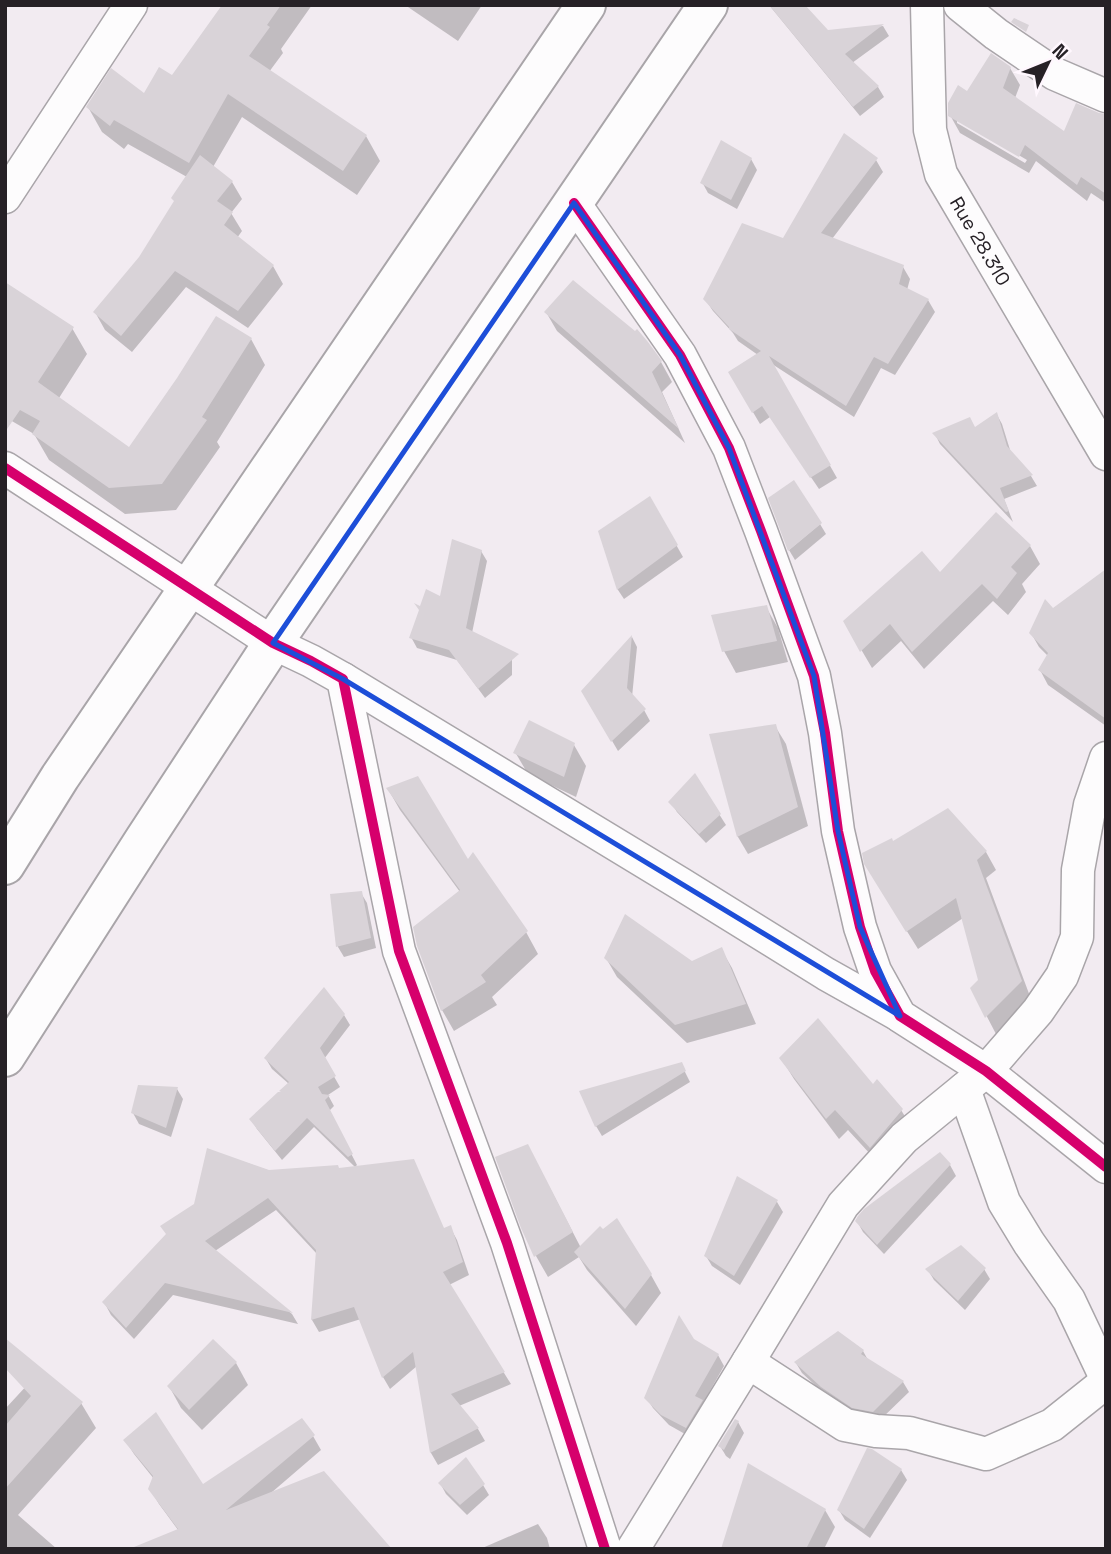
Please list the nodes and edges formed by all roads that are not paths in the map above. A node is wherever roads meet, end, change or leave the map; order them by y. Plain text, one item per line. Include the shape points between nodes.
1 (131, 5) edge
2 (586, 5) edge
3 (708, 5) edge
4 (927, 5) edge
5 (960, 5) edge
6 (1106, 96) edge
7 (5, 197) edge
8 (574, 203) junction
9 (1106, 454) edge
10 (5, 468) edge
11 (189, 588) junction
12 (272, 643) junction
13 (343, 679) junction
14 (1106, 758) edge
15 (5, 865) edge
16 (900, 1016) junction
17 (5, 1057) edge
18 (975, 1080) junction
19 (1106, 1167) edge
20 (748, 1362) junction
21 (1106, 1380) edge
22 (605, 1549) edge
23 (633, 1549) edge

1 - 7 street
2 - 11 main road
3 - 8 main road
4 - 9 street, Rue 28.310 via 930,130 942,174
5 - 6 street via 1055,74
8 - 12 main road
8 - 16 street via 680,355 729,448 814,676 838,831 860,927 875,971
10 - 11 street
11 - 12 street
11 - 15 main road
12 - 13 street
12 - 17 main road
13 - 16 street
13 - 22 street via 398,951 507,1243
14 - 18 street via 1090,806 1079,870 1077,937 1062,976 1038,1011
16 - 18 street
18 - 19 street
18 - 20 street via 904,1138 842,1205
18 - 21 street via 1004,1202 1069,1300
20 - 21 street via 845,1425 909,1433 986,1454 1052,1425
20 - 23 street

